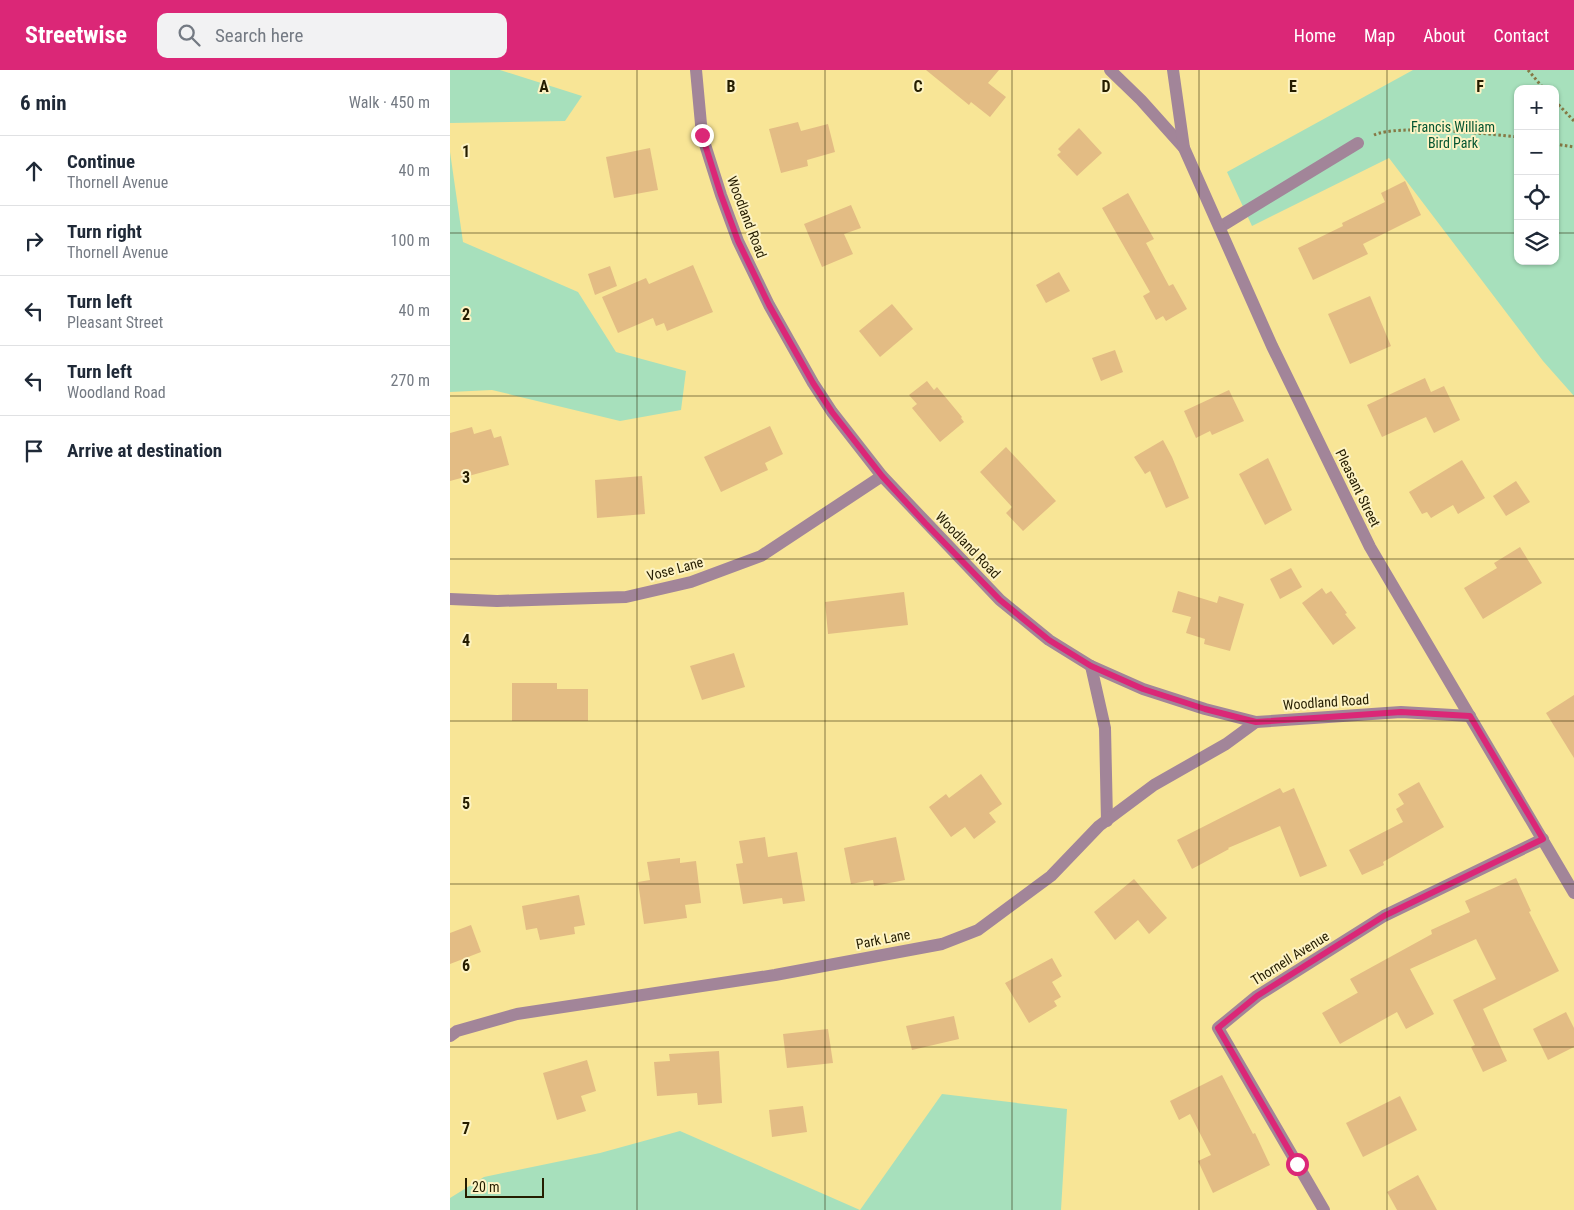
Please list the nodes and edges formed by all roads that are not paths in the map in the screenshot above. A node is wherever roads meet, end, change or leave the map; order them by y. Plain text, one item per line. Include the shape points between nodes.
1 (696, 70) edge
2 (1110, 70) edge
3 (1173, 70) edge
4 (1358, 143) road end
5 (1184, 148) junction
6 (1220, 227) junction
7 (882, 476) junction
8 (450, 600) edge
9 (1091, 666) junction
10 (1470, 716) junction
11 (1256, 722) junction
12 (1107, 821) junction
13 (1543, 839) junction
14 (1574, 893) edge
15 (450, 1036) edge
16 (1324, 1210) edge

1 - 7 street, Woodland Road via 702,135 738,241 813,383
2 - 5 street
3 - 5 street, Pleasant Street
4 - 6 street
5 - 6 street, Pleasant Street
6 - 10 street, Pleasant Street via 1272,346 1370,548
7 - 8 street, Vose Lane via 761,556 691,582 626,597
7 - 9 street, Woodland Road via 1000,600 1049,640
9 - 11 street, Woodland Road via 1143,689
9 - 12 street via 1104,728
10 - 11 street, Woodland Road via 1401,712
10 - 13 street, Pleasant Street
11 - 12 street, Park Lane via 1226,744 1154,785
12 - 15 street, Park Lane via 1051,876 978,930 942,944 775,975 517,1014 457,1031
13 - 14 street, Pleasant Street
13 - 16 street, Thornell Avenue via 1384,916 1257,996 1218,1028

